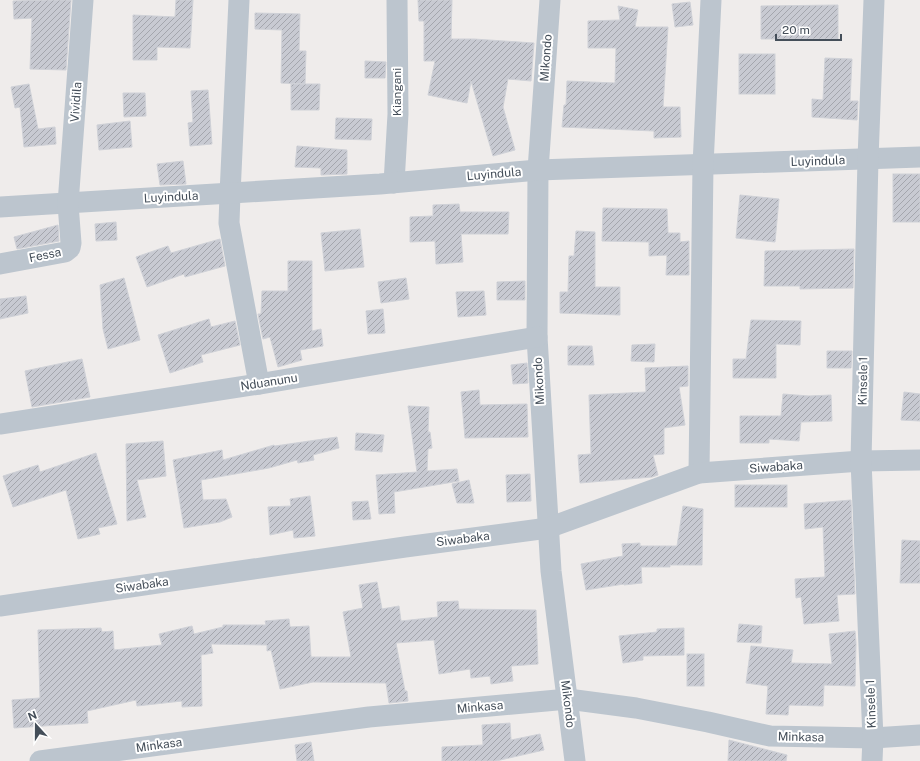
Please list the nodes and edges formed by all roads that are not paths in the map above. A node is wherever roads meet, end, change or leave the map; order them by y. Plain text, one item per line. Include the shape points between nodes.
1 (83, 0) edge
2 (239, 0) edge
3 (396, 0) edge
4 (550, 0) edge
5 (711, 0) edge
6 (874, 0) edge
7 (920, 157) edge
8 (868, 159) junction
9 (703, 165) junction
10 (538, 170) junction
11 (394, 184) junction
12 (230, 194) junction
13 (68, 204) junction
14 (0, 208) edge
15 (0, 264) edge
16 (537, 337) junction
17 (259, 384) junction
18 (0, 424) edge
19 (920, 460) edge
20 (861, 461) junction
21 (699, 473) junction
22 (548, 528) junction
23 (0, 606) edge
24 (568, 699) junction
25 (920, 734) edge
26 (873, 738) junction
27 (40, 761) edge
28 (575, 761) edge
29 (872, 761) edge

1 - 13 street, Vividila
2 - 12 street
3 - 11 street, Kiangani via 398,114
4 - 10 street, Mikondo
5 - 9 street
6 - 8 street, Kinsele 1
7 - 8 street, Luyindula
8 - 9 street, Luyindula
8 - 20 street, Kinsele 1
9 - 10 street, Luyindula
9 - 21 street
10 - 11 street, Luyindula
10 - 16 street, Mikondo
11 - 12 street, Luyindula
12 - 13 street, Luyindula
12 - 17 street via 230,223
13 - 14 street, Luyindula
13 - 15 street, Fessa via 70,248 65,252
16 - 17 street, Nduanunu
16 - 22 street, Mikondo
17 - 18 street, Nduanunu
19 - 20 street, Siwabaka
20 - 21 street, Siwabaka
20 - 26 street, Kinsele 1
21 - 22 street, Siwabaka
22 - 23 street, Siwabaka
22 - 24 street, Mikondo via 551,571
24 - 26 street, Minkasa via 636,708 770,736
24 - 27 street, Minkasa via 368,717
24 - 28 street, Mikondo
25 - 26 street, Minkasa
26 - 29 street, Kinsele 1

